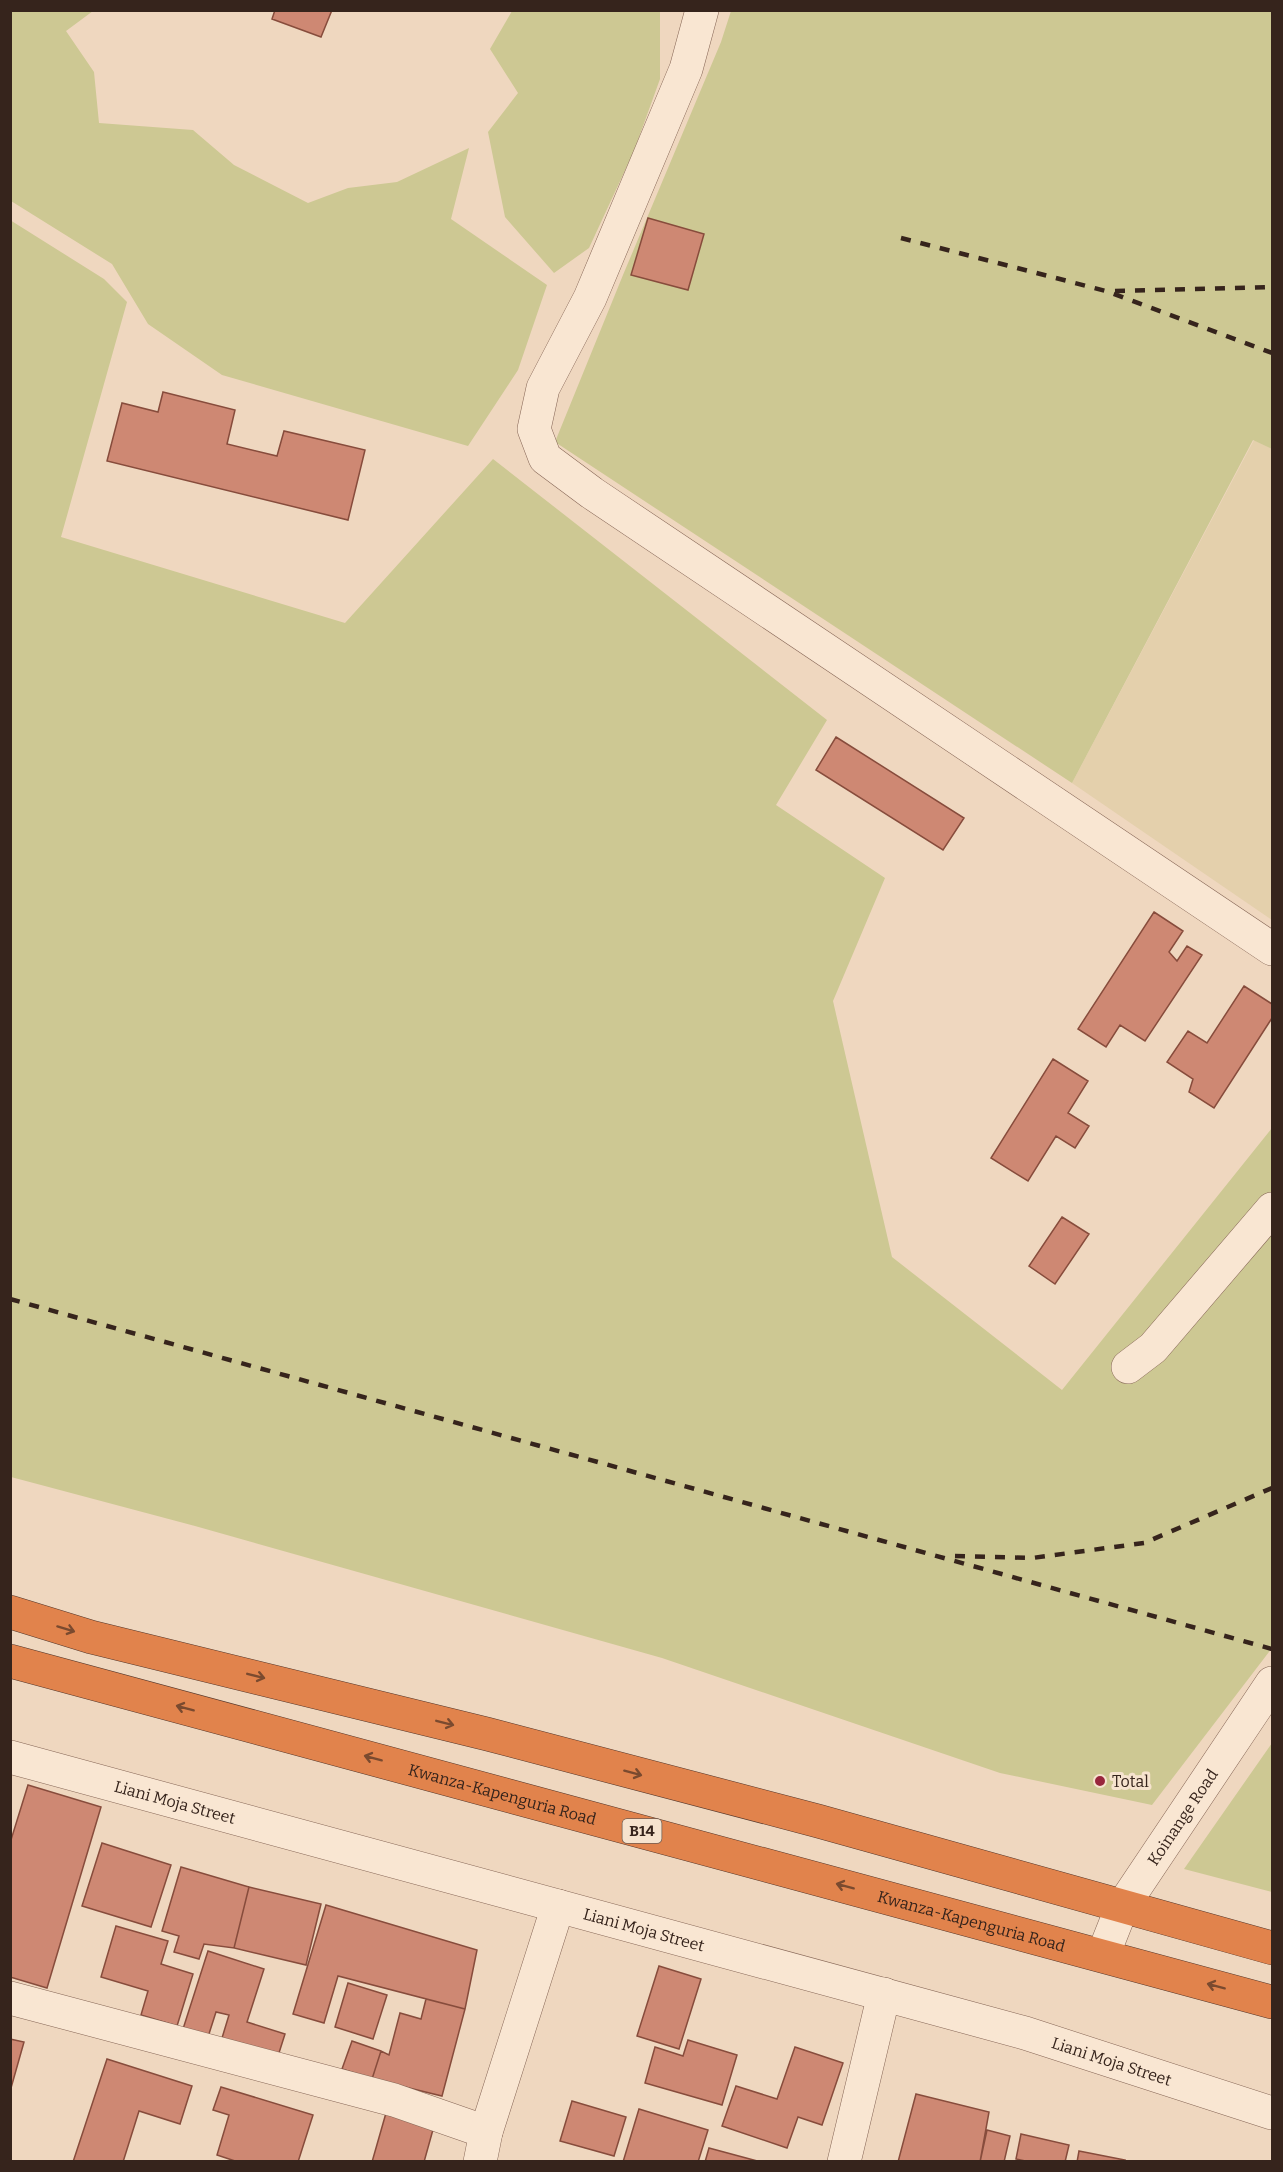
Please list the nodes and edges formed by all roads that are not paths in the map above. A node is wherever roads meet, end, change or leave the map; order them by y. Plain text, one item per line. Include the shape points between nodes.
1 (702, 10) edge
2 (1272, 949) edge
3 (1272, 1209) edge
4 (1128, 1367) dead end
5 (10, 1612) edge
6 (10, 1661) edge
7 (1272, 1683) edge
8 (10, 1757) edge
9 (558, 1906) junction
10 (1122, 1907) junction
11 (1272, 1948) edge
12 (1103, 1955) junction
13 (884, 1994) junction
14 (10, 1998) edge
15 (1272, 2002) edge
16 (1272, 2113) edge
17 (483, 2147) edge
18 (844, 2162) edge

1 - 2 street via 686,69 591,298 543,388 534,429 545,458
3 - 4 street via 1153,1348
5 -> 10 highway via 91,1637 487,1734 818,1821
12 -> 6 highway, Kwanza-Kapenguria Road / B14
7 - 10 street, Koinange Road
8 - 9 street, Liani Moja Street
9 - 13 street, Liani Moja Street
9 - 17 street
10 - 11 highway
10 - 12 street, Koinange Road
15 -> 12 highway, Kwanza-Kapenguria Road / B14
13 - 16 street, Liani Moja Street via 1025,2033
13 - 18 street
14 - 17 street via 394,2100

